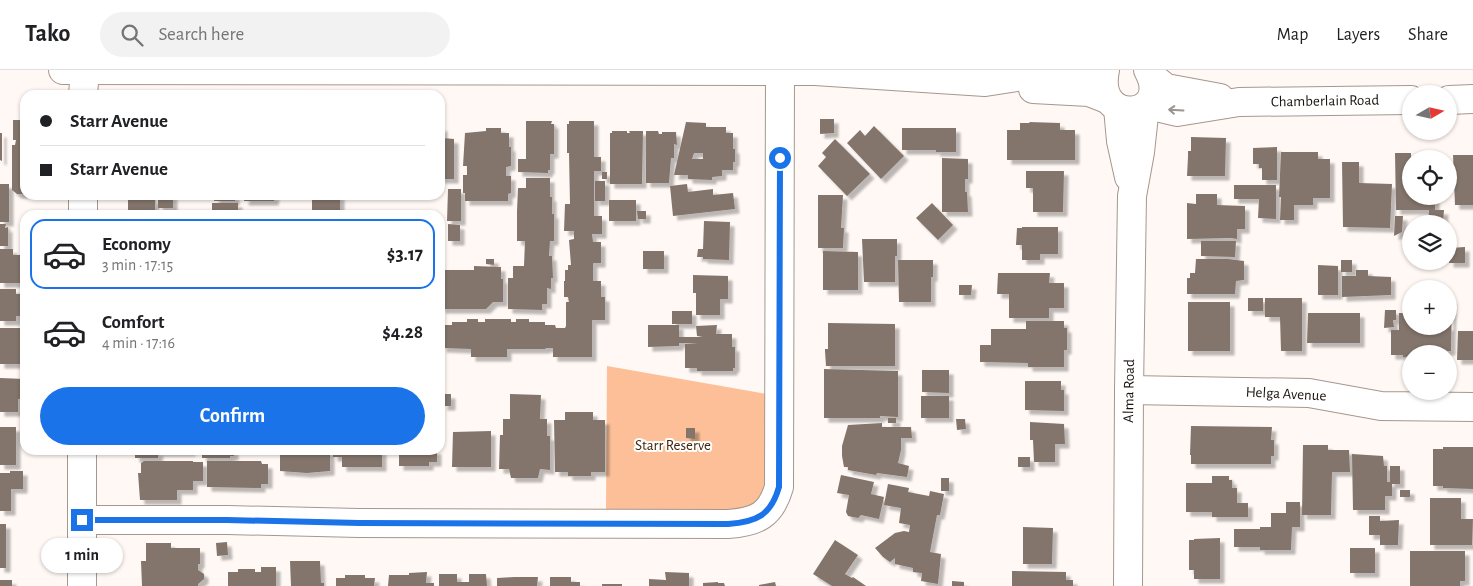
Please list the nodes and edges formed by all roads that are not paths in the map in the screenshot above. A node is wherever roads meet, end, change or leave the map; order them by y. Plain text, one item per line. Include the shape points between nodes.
1 (63, 70) edge
2 (85, 70) edge
3 (1090, 70) edge
4 (1105, 70) edge
5 (780, 71) edge
6 (1150, 73) edge
7 (985, 82) junction
8 (83, 90) edge
9 (1473, 99) edge
10 (1402, 100) edge
11 (1458, 100) edge
12 (1239, 102) junction
13 (1130, 104) junction
14 (1129, 390) junction
15 (1473, 407) edge
16 (82, 455) edge
17 (82, 520) junction
18 (82, 586) edge
19 (1128, 586) edge

1 - 2 street, Chamberlain Road
2 - 5 street, Chamberlain Road
2 - 8 street
3 - 7 street, Chamberlain Road
4 - 13 street via 1103,88
5 - 7 street, Chamberlain Road
5 - 17 street via 779,487 767,512 756,519 728,524
6 - 12 street, Chamberlain Road via 1166,88
6 - 13 street via 1154,87 1152,97
7 - 13 street, Chamberlain Road via 1001,87 1088,92
9 - 11 street
10 - 12 street, Chamberlain Road
12 -> 13 street, Chamberlain Road via 1177,112
13 - 14 street, Alma Road
14 - 15 street, Helga Avenue via 1309,392 1389,406
14 - 19 street, Alma Road
16 - 17 street
17 - 18 street

